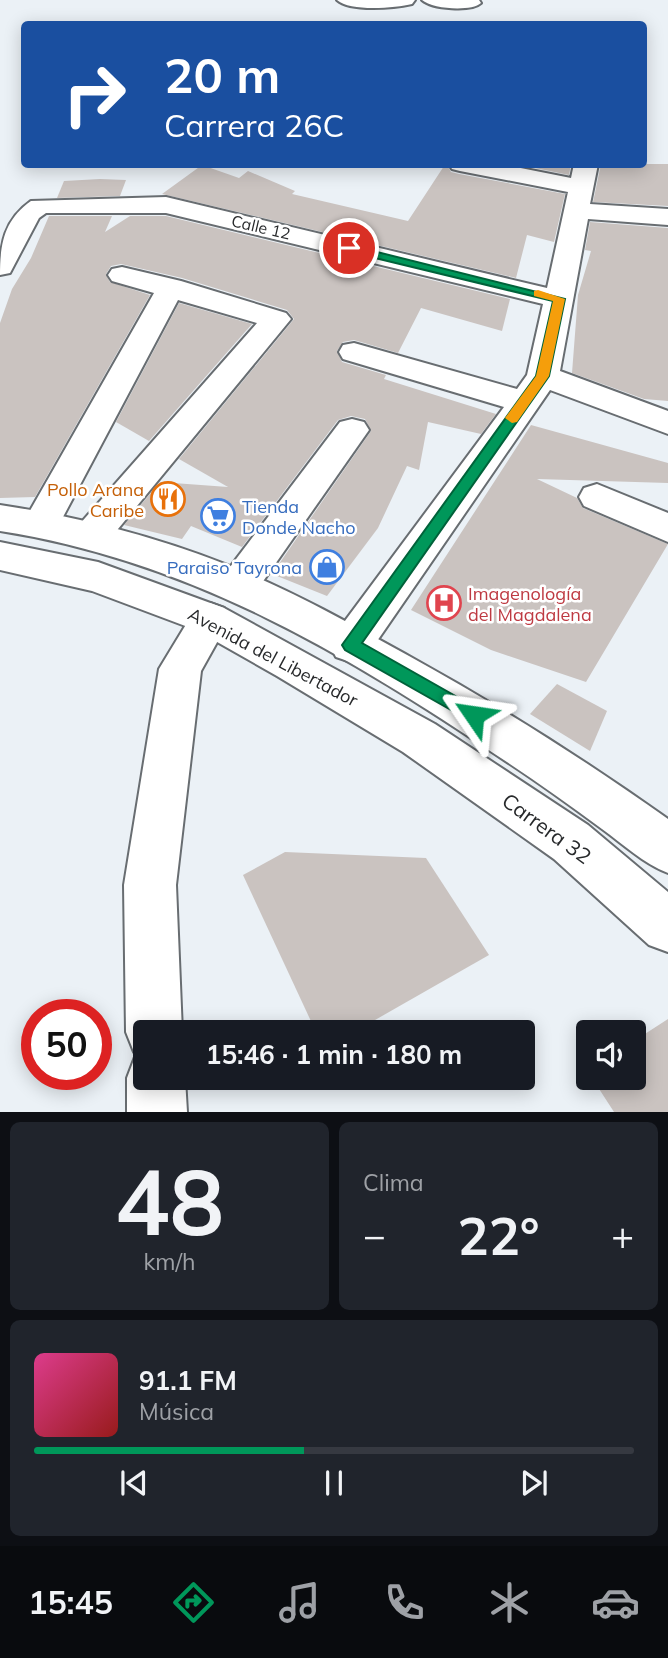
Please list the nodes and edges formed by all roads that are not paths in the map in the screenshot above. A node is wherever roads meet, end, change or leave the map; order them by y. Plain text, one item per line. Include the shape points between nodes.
1 (346, 0) edge
2 (406, 0) edge
3 (431, 0) edge
4 (472, 3) dead end
5 (481, 168) edge
6 (581, 187) edge
7 (668, 217) edge
8 (0, 267) edge
9 (122, 275) dead end
10 (171, 287) junction
11 (559, 299) junction
12 (354, 352) dead end
13 (533, 389) junction
14 (668, 423) edge
15 (352, 430) dead end
16 (597, 497) dead end
17 (0, 518) edge
18 (42, 523) junction
19 (668, 528) edge
20 (91, 536) junction
21 (0, 556) edge
22 (224, 603) junction
23 (351, 645) junction
24 (419, 737) joint
25 (668, 849) edge
26 (668, 926) edge
27 (155, 1020) edge
28 (156, 1090) edge
29 (157, 1112) edge

1 - 2 street
3 - 4 street
5 - 6 street
6 - 7 street
6 - 11 street
8 - 11 street, Calle 12 via 29,214 40,206 166,205
9 - 10 street
10 - 18 street
10 - 20 street via 276,319
11 - 13 street
12 - 13 street
13 - 14 street
13 - 23 street
15 - 22 street
16 - 19 street
17 - 18 street, Avenida del Libertador
18 - 20 street, Avenida del Libertador
20 - 22 street, Avenida del Libertador via 123,544
21 - 22 street, Avenida del Libertador
22 - 23 street, Avenida del Libertador
22 - 24 street, Avenida del Libertador
22 - 27 street via 180,669 150,885
23 - 25 street, Avenida del Libertador via 452,701 608,803
24 - 26 street, Carrera 32 via 571,842
28 - 29 street

